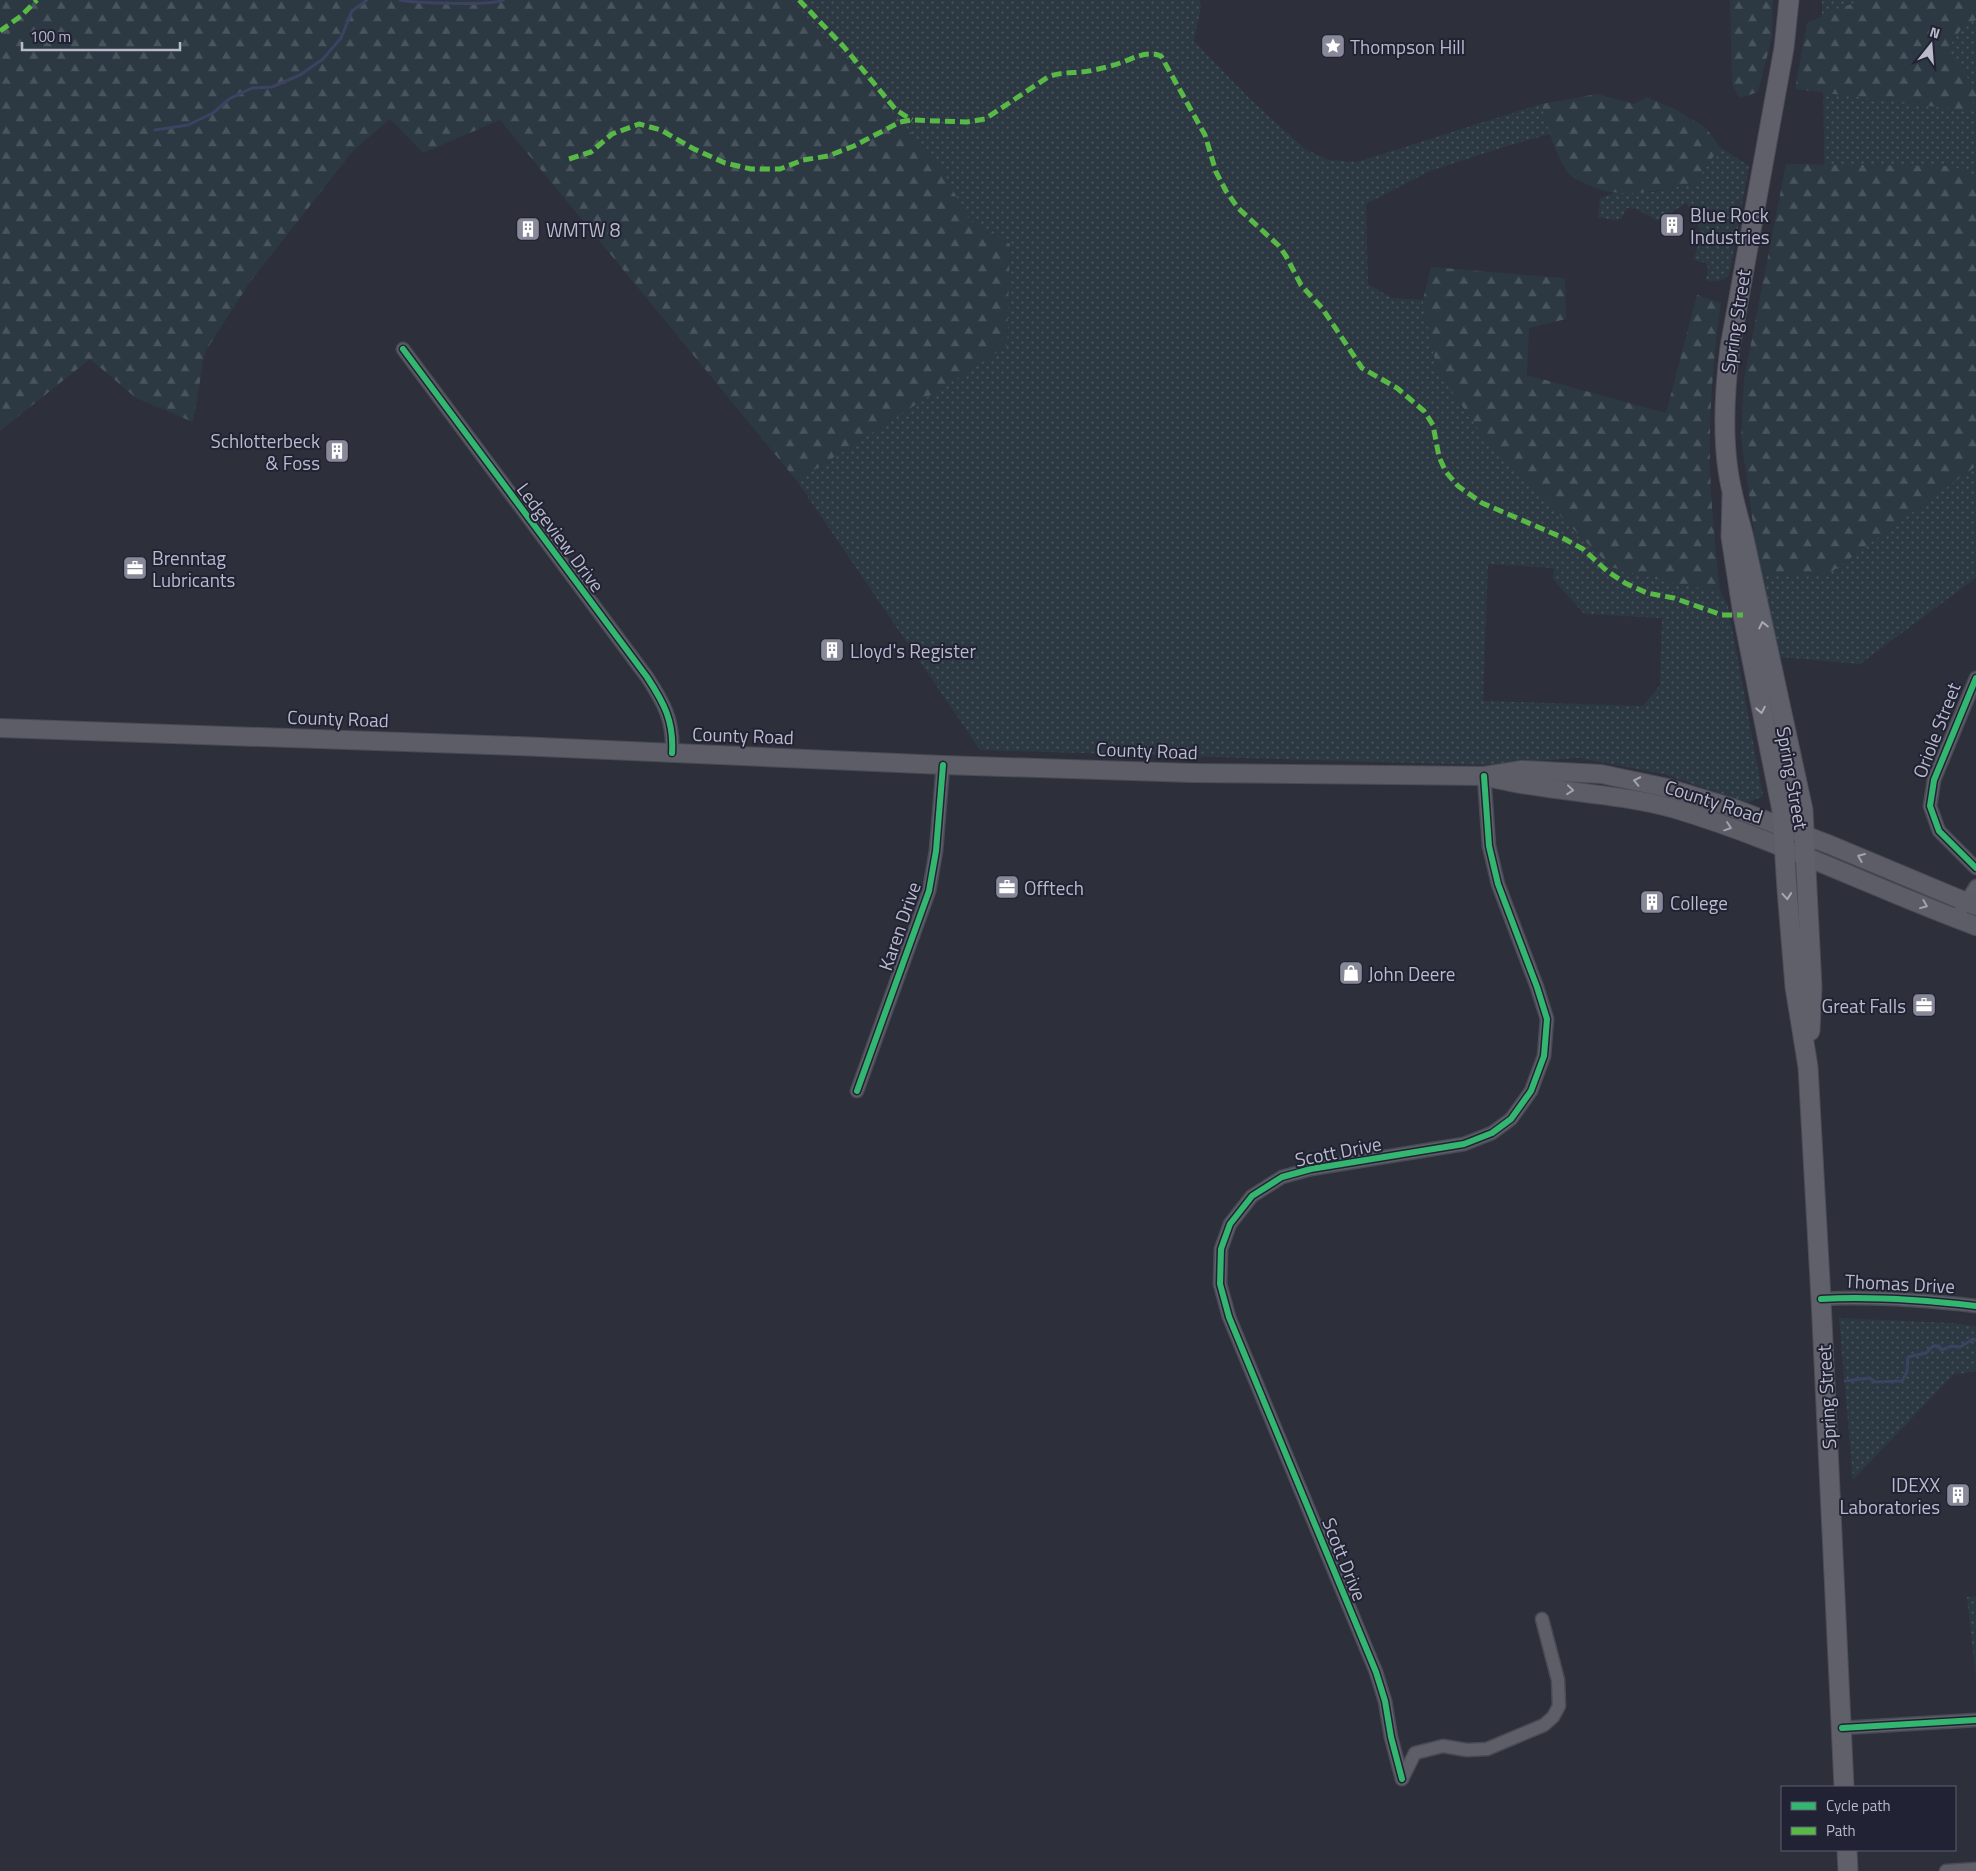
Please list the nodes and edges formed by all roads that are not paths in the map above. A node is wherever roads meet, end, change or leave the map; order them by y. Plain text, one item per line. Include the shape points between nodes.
1 (1789, 0) edge
2 (402, 349) dead end
3 (1732, 496) junction
4 (1976, 678) edge
5 (0, 728) edge
6 (672, 753) junction
7 (943, 765) junction
8 (1484, 776) junction
9 (1783, 827) junction
10 (1804, 835) junction
11 (1784, 848) junction
12 (1805, 856) junction
13 (1976, 868) edge
14 (1976, 886) edge
15 (1971, 904) edge
16 (1956, 918) junction
17 (1976, 926) edge
18 (1808, 1067) junction
19 (857, 1091) dead end
20 (1821, 1299) junction
21 (1976, 1306) edge
22 (1542, 1619) dead end
23 (1976, 1720) edge
24 (1842, 1728) junction
25 (1844, 1786) edge
26 (1847, 1851) edge
27 (1976, 1869) edge
28 (1848, 1871) edge
29 (1946, 1871) edge

1 - 3 main road, Spring Street via 1784,48 1730,347 1725,423
2 - 6 street, Ledgeview Drive via 647,677 668,713 673,735
3 -> 9 main road, Spring Street via 1731,537 1742,615
10 -> 3 main road, Spring Street via 1794,772
4 - 13 street, Oriole Street via 1934,780 1930,806 1939,831
5 - 6 main road, County Road
6 - 7 main road, County Road
7 - 8 main road, County Road via 1192,773
7 - 19 street, Karen Drive via 936,851 929,891
9 -> 8 main road, County Road via 1668,788 1601,774 1522,770
8 -> 11 main road, County Road via 1521,785 1606,795 1674,809
8 - 22 street, Scott Drive via 1488,846 1498,884 1547,1019 1544,1056 1531,1091 1510,1119 1492,1133 1464,1144 1328,1165 1282,1177 1252,1196 1230,1224 1221,1249 1220,1284 1230,1317 1376,1672 1402,1779 1415,1753 1443,1746 1487,1749 1544,1725 1553,1717 1559,1706 1558,1680
9 - 10 main road, County Road
9 - 11 main road, Spring Street
10 - 12 main road, Spring Street
15 -> 10 main road, County Road
11 - 12 main road, County Road
11 -> 18 main road, Spring Street via 1795,987
12 -> 16 main road, County Road
12 - 18 main road, Spring Street via 1812,987
14 - 15 street
15 - 16 street
16 - 17 main road, County Road
18 - 20 main road, Spring Street
20 - 21 street, Thomas Drive via 1896,1298
20 - 24 main road, Spring Street
23 - 24 street
24 - 25 main road, Spring Street
26 - 28 main road
27 - 29 street

